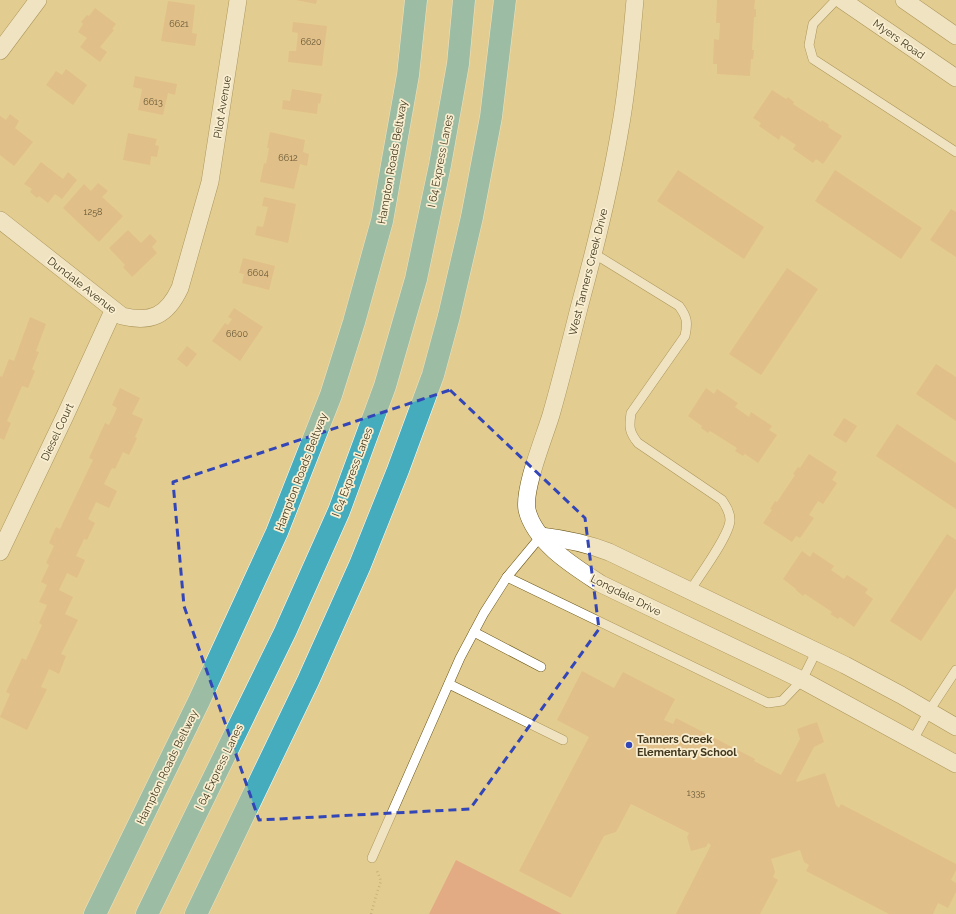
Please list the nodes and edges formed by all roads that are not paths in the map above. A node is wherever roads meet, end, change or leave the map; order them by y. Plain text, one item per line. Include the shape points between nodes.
1 (38, 0) edge
2 (238, 0) edge
3 (416, 0) edge
4 (464, 0) edge
5 (505, 0) edge
6 (634, 0) edge
7 (836, 0) edge
8 (842, 0) edge
9 (904, 0) edge
10 (956, 36) edge
11 (0, 51) edge
12 (956, 78) edge
13 (956, 152) edge
14 (201, 214) joint
15 (0, 220) edge
16 (593, 253) junction
17 (113, 310) junction
18 (541, 536) junction
19 (0, 552) edge
20 (507, 578) junction
21 (690, 591) junction
22 (474, 632) junction
23 (816, 652) junction
24 (541, 667) dead end
25 (956, 670) edge
26 (802, 680) junction
27 (449, 684) junction
28 (929, 711) junction
29 (956, 727) edge
30 (563, 740) dead end
31 (913, 740) junction
32 (956, 764) edge
33 (372, 858) road end
34 (95, 914) edge
35 (147, 914) edge
36 (196, 914) edge

1 - 11 street
2 - 14 street, Pilot Avenue via 210,182
3 - 34 highway, Hampton Roads Beltway via 408,75 382,221 331,394 277,532 199,701
4 - 35 highway, I 64 Express Lanes via 458,64 440,165 416,280 385,386 338,510 285,632
5 - 36 highway via 491,117 472,217 433,375 360,565 308,681
6 - 16 street, West Tanners Creek Drive via 620,129
7 - 13 lane via 813,24 809,45 813,59
8 - 12 street, Myers Road
9 - 10 street
14 - 17 street, Dundale Avenue via 180,288 174,301 164,312 136,320
15 - 17 street, Dundale Avenue
16 - 18 street, West Tanners Creek Drive via 550,416 527,490 527,509 533,526
16 - 21 lane via 678,306 688,324 686,336 632,413 629,424 638,443 722,500 728,507 730,519 727,534
17 - 19 street, Diesel Court
18 - 20 lane
18 - 21 street via 570,540 610,552
18 - 26 street, Longdale Drive via 572,565 601,584
20 - 22 lane
20 - 26 lane via 768,703 782,701
21 - 23 street
22 - 24 lane
22 - 27 lane
23 - 26 lane
23 - 28 street
25 - 28 lane
26 - 31 street, Longdale Drive
27 - 30 lane
27 - 33 lane
28 - 29 street
28 - 31 lane
31 - 32 street, Longdale Drive

